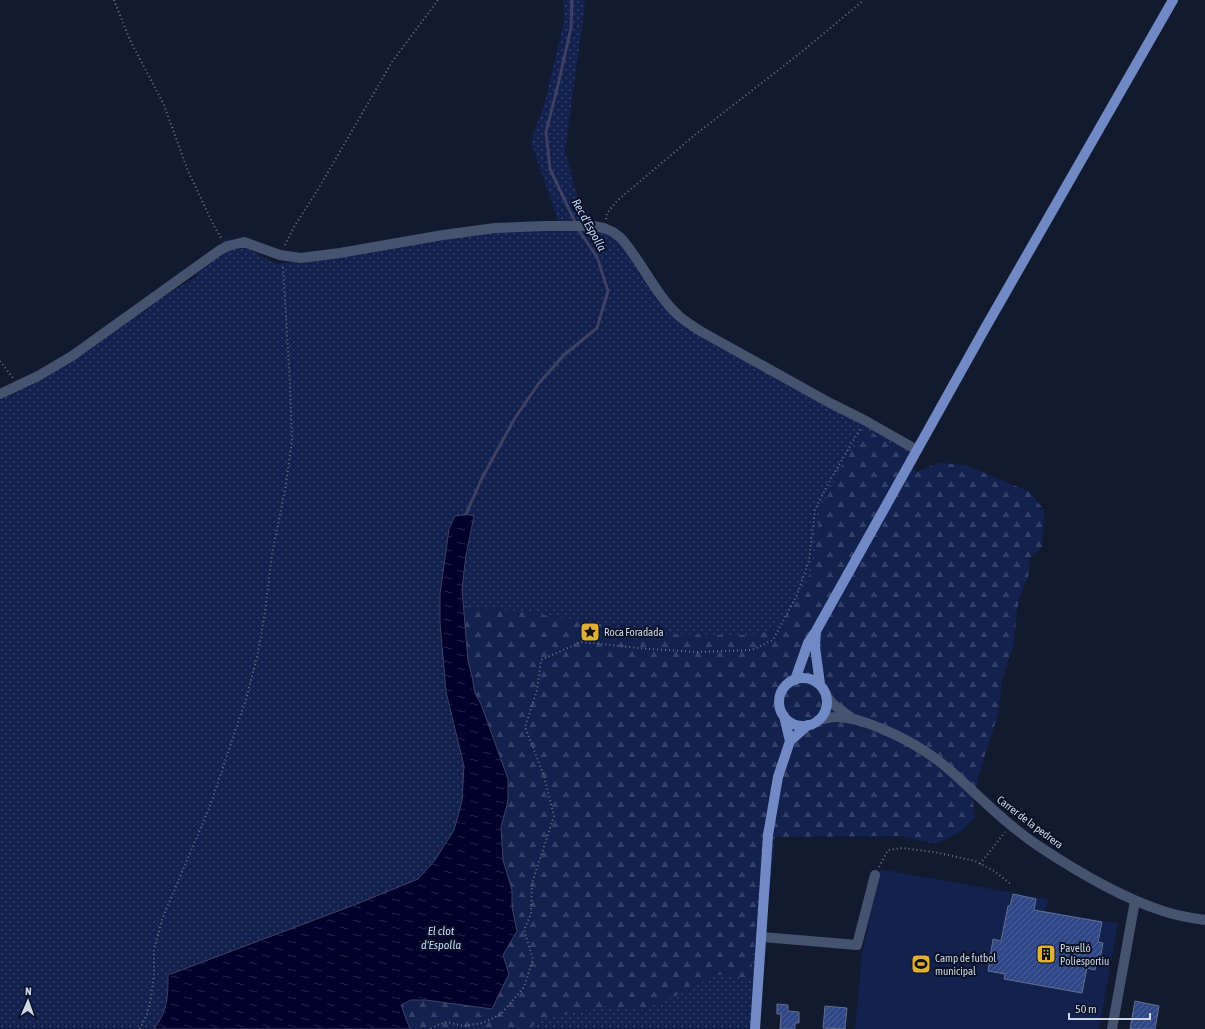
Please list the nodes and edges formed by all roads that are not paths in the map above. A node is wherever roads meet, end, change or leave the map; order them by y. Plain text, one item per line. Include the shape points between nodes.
1 (1173, 0) edge
2 (0, 394) edge
3 (917, 450) junction
4 (816, 631) junction
5 (795, 680) junction
6 (820, 684) junction
7 (826, 696) junction
8 (784, 716) junction
9 (853, 719) junction
10 (818, 720) junction
11 (808, 725) junction
12 (790, 741) junction
13 (875, 875) road end
14 (1136, 901) junction
15 (1205, 920) edge
16 (761, 937) junction
17 (755, 1029) edge
18 (1112, 1029) edge

1 - 3 main road
2 - 3 street via 82,350 228,246 237,243 244,242 284,256 301,258 495,228 570,225 604,228 621,238 668,303 702,332
3 - 4 main road
4 - 5 main road via 808,643
4 - 6 main road via 815,647
5 - 6 main road via 808,678
5 - 8 main road via 784,687 780,695 780,708
6 - 7 main road
7 - 9 street, Carrer de la pedrera
7 - 10 main road via 826,709
8 - 11 main road via 795,724
8 - 12 main road
9 - 10 street, Carrer de la pedrera via 834,717
9 - 14 street, Carrer de la pedrera via 889,732 929,755 1037,845 1090,878
10 - 11 main road
11 - 12 main road
12 - 16 main road via 778,777 768,835
13 - 16 street via 857,945
14 - 15 street, Carrer de la pedrera via 1164,912
14 - 18 street
16 - 17 main road

